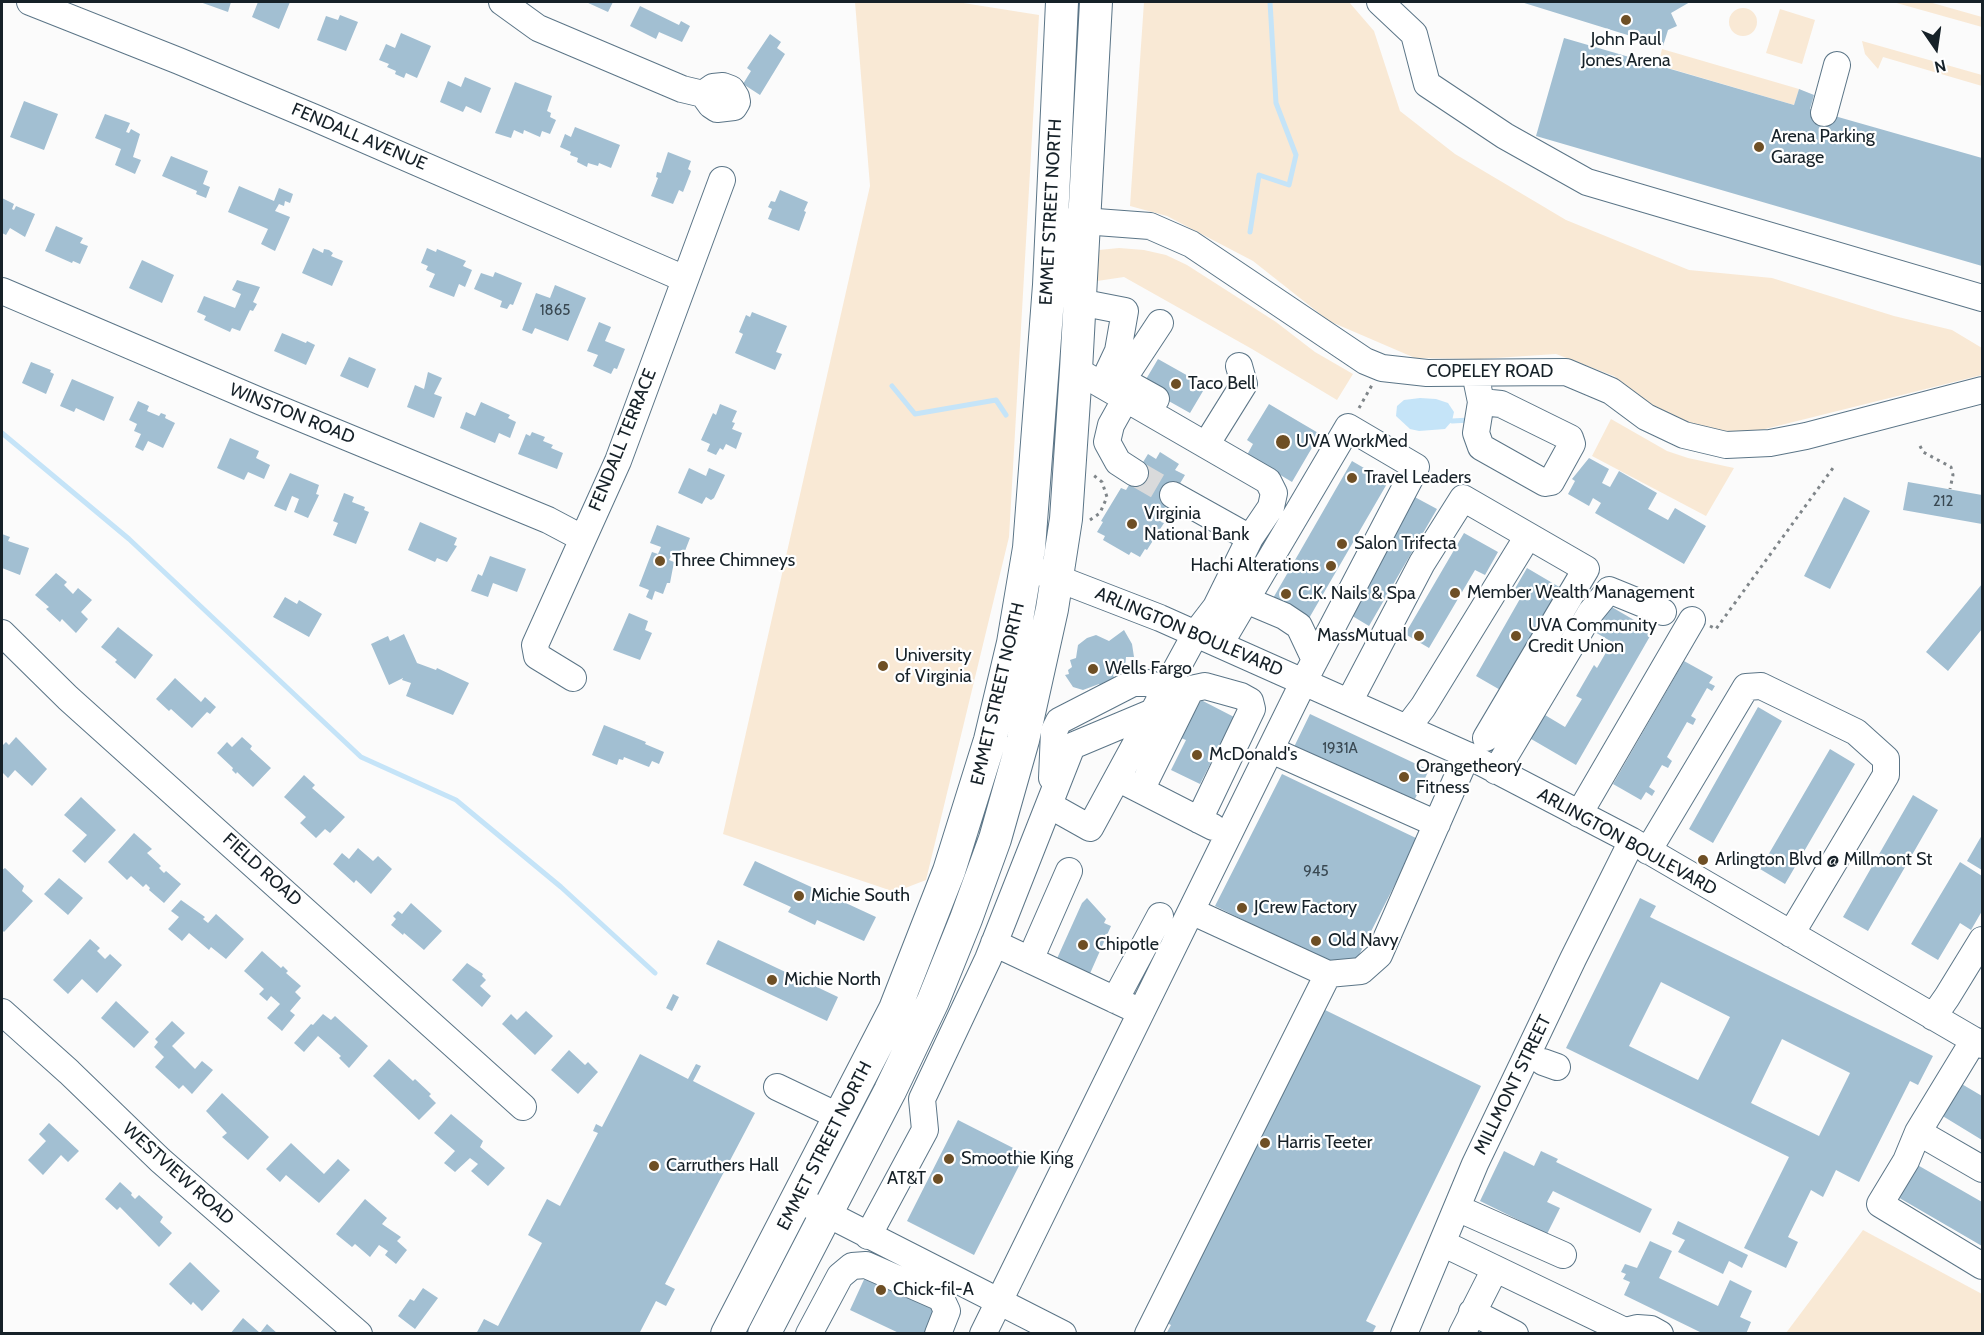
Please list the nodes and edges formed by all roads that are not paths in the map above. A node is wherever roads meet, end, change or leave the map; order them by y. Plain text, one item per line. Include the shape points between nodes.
1 (30, 2) edge
2 (502, 2) edge
3 (1062, 2) edge
4 (1096, 2) edge
5 (1380, 2) edge
6 (1837, 65) dead end
7 (703, 94) dead end
8 (1824, 113) dead end
9 (722, 180) dead end
10 (1083, 221) junction
11 (1050, 222) junction
12 (686, 279) junction
13 (2, 291) edge
14 (1983, 298) edge
15 (1079, 302) junction
16 (1160, 323) dead end
17 (1239, 366) dead end
18 (1475, 373) junction
19 (1089, 377) junction
20 (1983, 390) edge
21 (1126, 398) junction
22 (1481, 402) dead end
23 (1210, 439) junction
24 (1135, 473) tunnel mouth
25 (1173, 495) tunnel mouth
26 (1528, 536) junction
27 (582, 538) junction
28 (1250, 538) junction
29 (1026, 566) junction
30 (1058, 578) junction
31 (1246, 600) junction
32 (1663, 612) dead end
33 (1692, 620) road end
34 (2, 633) edge
35 (1196, 633) junction
36 (1220, 644) junction
37 (1310, 671) junction
38 (573, 678) dead end
39 (1159, 701) junction
40 (1349, 702) junction
41 (1407, 728) junction
42 (1486, 738) dead end
43 (1272, 750) junction
44 (1467, 755) junction
45 (1496, 771) junction
46 (1117, 778) junction
47 (1141, 790) junction
48 (1049, 805) junction
49 (1579, 814) junction
50 (1199, 820) junction
51 (1437, 824) junction
52 (1230, 836) junction
53 (1640, 846) junction
54 (1069, 871) dead end
55 (1191, 911) junction
56 (1160, 916) dead end
57 (1791, 933) junction
58 (1983, 940) edge
59 (994, 944) junction
60 (1030, 960) junction
61 (1328, 974) junction
62 (1115, 1000) junction
63 (2, 1012) edge
64 (1141, 1012) junction
65 (1933, 1017) junction
66 (1978, 1042) edge
67 (777, 1087) dead end
68 (890, 1091) junction
69 (523, 1107) dead end
70 (923, 1108) junction
71 (840, 1117) junction
72 (1918, 1132) junction
73 (1983, 1169) edge
74 (798, 1199) junction
75 (1457, 1208) junction
76 (827, 1214) junction
77 (868, 1236) junction
78 (1442, 1243) junction
79 (1563, 1255) dead end
80 (1983, 1266) edge
81 (1495, 1269) junction
82 (999, 1301) junction
83 (1467, 1323) edge
84 (1624, 1332) edge
85 (1407, 1333) edge
86 (359, 1334) edge
87 (727, 1334) edge
88 (764, 1334) edge
89 (808, 1334) edge
90 (938, 1334) edge
91 (983, 1334) edge
92 (1063, 1334) edge
93 (1148, 1334) edge
94 (1515, 1334) edge
95 (1660, 1334) edge

1 - 12 street, FENDALL AVENUE via 179,60
2 - 7 street via 538,28
3 - 11 main road, EMMET STREET NORTH
4 - 10 main road, EMMET STREET NORTH
5 - 14 street via 1414,34 1427,84 1505,136 1587,182
6 - 8 street
9 - 12 street, FENDALL TERRACE
10 - 11 street, COPELEY ROAD
10 - 15 main road, EMMET STREET NORTH
10 - 18 street, COPELEY ROAD via 1150,226 1191,244 1365,361 1382,368
11 - 29 main road, EMMET STREET NORTH via 1038,452
12 - 27 street, FENDALL TERRACE via 618,461
13 - 27 street, WINSTON ROAD via 527,511
15 - 19 main road, EMMET STREET NORTH
15 - 19 street via 1129,310 1118,351
16 - 23 street via 1127,373 1129,384
17 - 23 street via 1244,384
18 - 20 street, COPELEY ROAD via 1566,372 1611,391 1646,417 1684,435 1726,445 1806,436
18 - 22 street
19 - 21 street
19 - 30 main road, EMMET STREET NORTH
21 - 23 street
21 - 24 street via 1111,425 1107,442 1118,462
23 - 28 street via 1268,480 1274,494
25 - 28 street
26 - 40 street via 1463,498 1422,563
26 - 41 street
26 - 42 street via 1586,569
27 - 38 street, FENDALL TERRACE via 535,645 537,656
28 - 35 street via 1216,607
29 - 30 street, ARLINGTON BOULEVARD
29 - 71 main road, EMMET STREET NORTH via 992,729 952,861 895,1009
30 - 35 street, ARLINGTON BOULEVARD
30 - 68 main road, EMMET STREET NORTH via 1023,740 995,839 933,1001
31 - 36 street
31 - 37 street via 1299,626
31 - 37 street via 1348,427 1416,466
32 - 45 street via 1609,590 1591,612
33 - 49 street
34 - 69 street, FIELD ROAD
35 - 36 street, ARLINGTON BOULEVARD
35 - 39 street
36 - 37 street, ARLINGTON BOULEVARD
37 - 40 street, ARLINGTON BOULEVARD
37 - 43 street
39 - 46 street
39 - 48 street via 1072,746
39 - 48 street via 1148,683 1133,683 1059,721 1054,731
40 - 41 street, ARLINGTON BOULEVARD
41 - 44 street, ARLINGTON BOULEVARD
43 - 51 street
43 - 52 street
44 - 45 street, ARLINGTON BOULEVARD
44 - 51 street
45 - 49 street, ARLINGTON BOULEVARD
46 - 47 street
46 - 48 street via 1090,828
47 - 50 street
47 - 50 street via 1191,689 1205,686 1242,696 1250,701 1252,710
48 - 59 street
49 - 53 street, ARLINGTON BOULEVARD
50 - 52 street
51 - 61 street via 1379,955 1361,971
52 - 55 street
53 - 57 street, ARLINGTON BOULEVARD
53 - 57 street, MILLMONT STREET via 1746,687 1761,686 1856,732 1886,759 1886,775
53 - 75 street, MILLMONT STREET via 1573,958
54 - 60 street
55 - 61 street
55 - 64 street
56 - 62 street
57 - 65 street, ARLINGTON BOULEVARD
58 - 65 street
59 - 60 street
59 - 70 street via 922,1099
60 - 62 street
61 - 93 street
62 - 64 street
63 - 86 street, WESTVIEW ROAD via 160,1160
64 - 82 street
65 - 66 street, ARLINGTON BOULEVARD
66 - 72 street
67 - 71 street
68 - 70 street
68 - 76 main road, EMMET STREET NORTH
70 - 77 street via 925,1130
71 - 74 main road, EMMET STREET NORTH
72 - 73 street
72 - 80 street via 1880,1204
74 - 76 street
74 - 87 main road, EMMET STREET NORTH
75 - 78 street, MILLMONT STREET
75 - 79 street
76 - 77 street
76 - 88 main road, EMMET STREET NORTH
77 - 82 street
78 - 81 street
78 - 85 street, MILLMONT STREET
81 - 83 street
81 - 84 street
82 - 91 street
82 - 92 street
83 - 94 street
84 - 95 street via 1637,1328
89 - 90 street via 840,1276 852,1266 866,1265 941,1298 946,1311

